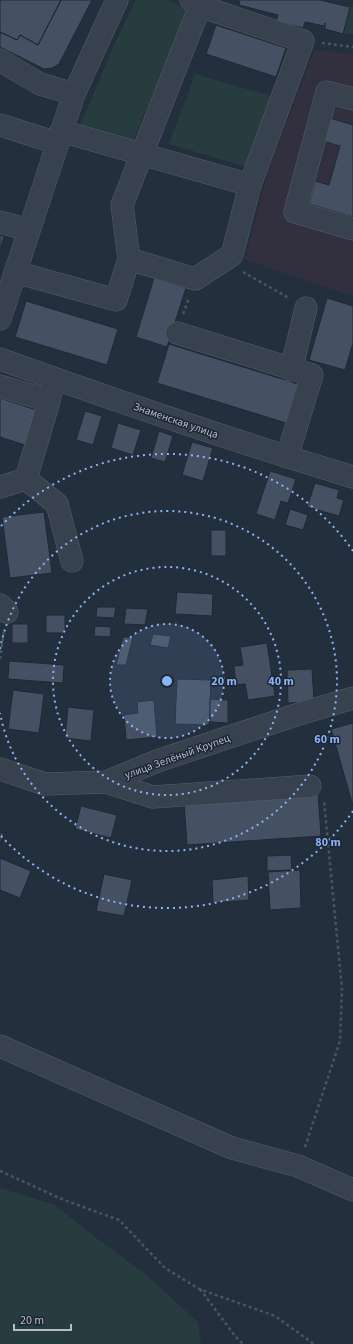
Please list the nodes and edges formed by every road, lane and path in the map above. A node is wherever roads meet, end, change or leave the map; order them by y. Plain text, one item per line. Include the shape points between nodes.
1 (117, 0) edge
2 (196, 3) edge
3 (303, 41) junction
4 (353, 47) edge
5 (0, 60) edge
6 (74, 94) junction
7 (353, 99) edge
8 (0, 125) edge
9 (59, 137) junction
10 (142, 155) junction
11 (250, 185) junction
12 (0, 222) edge
13 (353, 229) edge
14 (29, 230) junction
15 (232, 255) junction
16 (129, 260) junction
17 (16, 272) junction
18 (195, 279) junction
19 (306, 308) joint
20 (0, 319) edge
21 (177, 333) joint
22 (0, 359) edge
23 (291, 370) junction
24 (54, 379) junction
25 (0, 386) edge
26 (49, 401) junction
27 (287, 457) junction
28 (353, 477) edge
29 (26, 478) junction
30 (0, 487) edge
31 (72, 561) dead end
32 (3, 609) edge
33 (0, 659) edge
34 (353, 698) edge
35 (0, 769) edge
36 (106, 782) junction
37 (310, 786) joint
38 (0, 1046) edge
39 (298, 1166) junction
40 (0, 1171) edge
41 (353, 1190) edge
42 (199, 1289) junction
43 (243, 1344) edge
44 (314, 1344) edge

1 - 6 street
2 - 3 street
2 - 10 street
3 - 4 path
3 - 11 street
5 - 6 street via 40,84
6 - 9 street
7 - 13 street via 327,92 295,212
8 - 9 street
9 - 10 street
9 - 14 street
10 - 11 street
10 - 16 street via 122,206
11 - 15 street
12 - 14 street
14 - 17 street
15 - 18 street
15 - 19 path via 243,272
16 - 17 street via 116,300
16 - 18 street
17 - 20 street
18 - 21 path
19 - 23 street
21 - 23 street
22 - 24 street, Знаменская улица
23 - 27 street via 312,376
24 - 26 street
24 - 27 street, Знаменская улица
25 - 26 street
26 - 29 street
27 - 28 street, Знаменская улица
29 - 30 street
29 - 31 street via 57,504
32 - 33 path
34 - 36 street, улица Зелёный Крупец via 160,760
35 - 36 street, улица Зелёный Крупец via 45,784
36 - 37 street via 153,797
37 - 39 path via 323,792 342,989 340,1041
38 - 39 street via 232,1148
39 - 41 street
40 - 42 path via 64,1200 119,1220 165,1268
42 - 43 path
42 - 44 path via 275,1316

